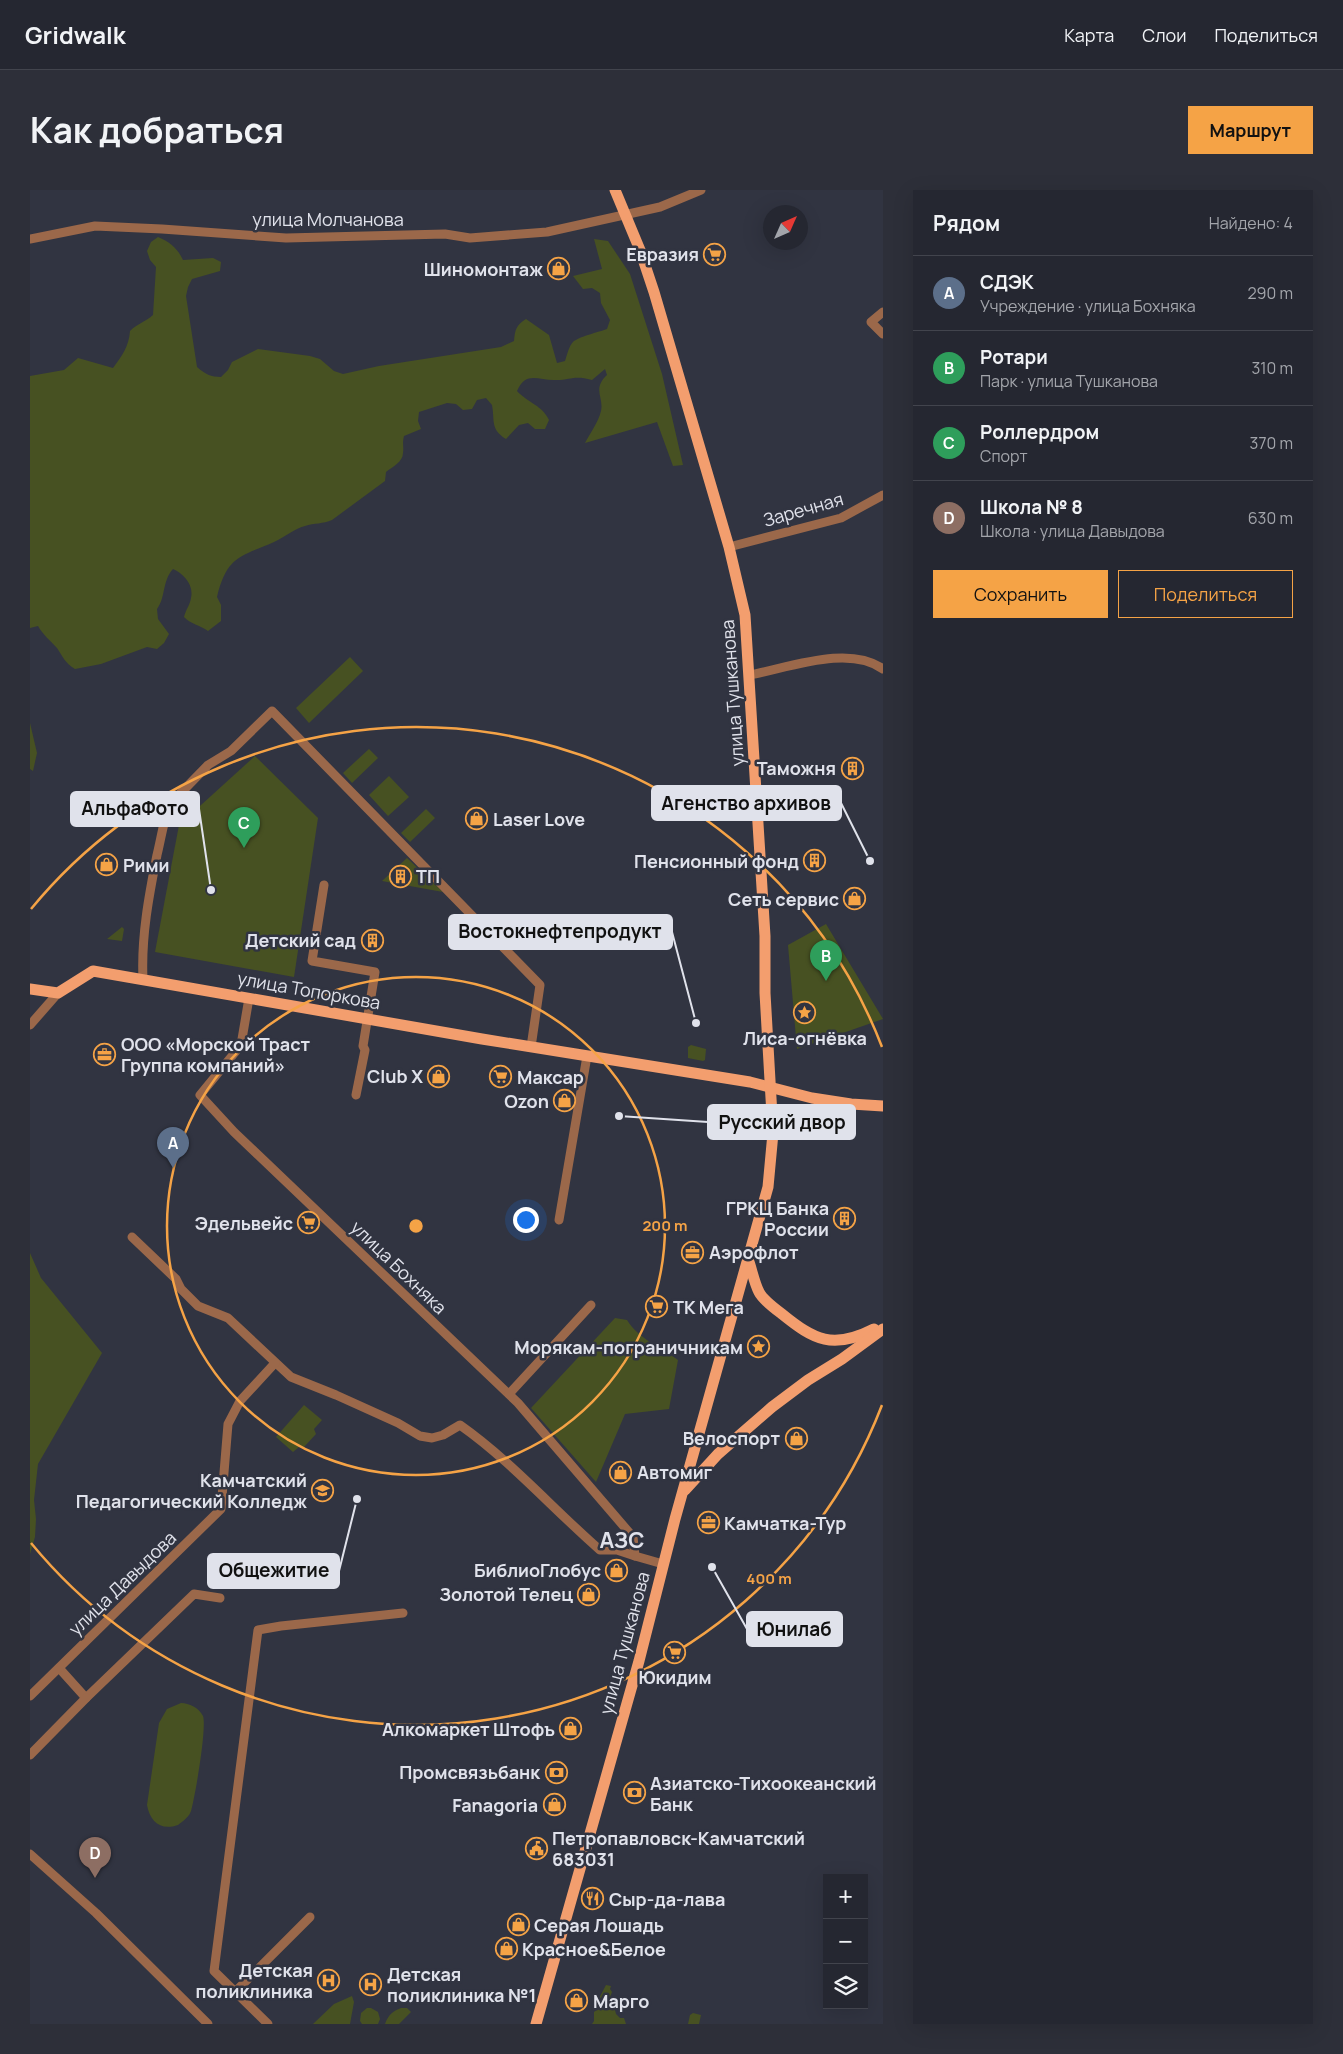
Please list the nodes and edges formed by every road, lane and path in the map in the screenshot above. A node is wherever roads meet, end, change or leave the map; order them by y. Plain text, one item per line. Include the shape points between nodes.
1 (615, 190) edge
2 (701, 190) edge
3 (626, 214) junction
4 (30, 239) edge
5 (883, 312) edge
6 (883, 334) edge
7 (883, 495) edge
8 (729, 546) junction
9 (883, 668) edge
10 (750, 675) junction
11 (324, 885) dead end
12 (143, 979) junction
13 (30, 989) edge
14 (58, 993) junction
15 (248, 998) junction
16 (368, 1018) junction
17 (30, 1025) edge
18 (532, 1047) junction
19 (587, 1056) junction
20 (771, 1088) junction
21 (356, 1095) dead end
22 (883, 1106) edge
23 (559, 1220) dead end
24 (132, 1236) dead end
25 (748, 1259) junction
26 (590, 1305) dead end
27 (883, 1324) edge
28 (883, 1329) edge
29 (276, 1363) junction
30 (509, 1394) junction
31 (684, 1492) junction
32 (635, 1556) junction
33 (663, 1564) junction
34 (220, 1598) dead end
35 (404, 1613) dead end
36 (58, 1668) junction
37 (30, 1696) edge
38 (86, 1698) junction
39 (30, 1755) edge
40 (30, 1854) edge
41 (310, 1917) dead end
42 (235, 1992) junction
43 (208, 2024) edge
44 (268, 2024) edge
45 (536, 2024) edge

1 - 3 main road, улица Тушканова
2 - 3 street, улица Молчанова via 660,207
3 - 4 street, улица Молчанова via 547,232 470,238 445,234 286,238 95,226
3 - 8 main road, улица Тушканова via 654,292
5 - 6 street via 871,322
7 - 8 street, Заречная via 841,518
8 - 10 main road, улица Тушканова via 745,614
9 - 10 street via 863,660 838,657
10 - 20 main road, улица Тушканова
11 - 16 street via 312,960 375,972
12 - 14 main road, улица Топоркова via 93,971
12 - 15 main road, улица Топоркова
12 - 18 street via 144,936 168,809 208,765 231,751 272,711 540,985
13 - 14 main road
14 - 17 street
15 - 16 main road, улица Топоркова
15 - 30 street, улица Бохняка via 241,1045 200,1095 234,1132
16 - 18 main road, улица Топоркова
16 - 21 street
18 - 19 main road, улица Топоркова
19 - 20 main road, улица Топоркова
19 - 23 street
20 - 22 main road, улица Топоркова via 851,1104
20 - 25 main road, улица Тушканова via 771,1165
24 - 29 street via 176,1279 198,1306 228,1318
25 - 27 main road via 760,1294 816,1337 842,1340
25 - 31 main road, улица Тушканова
26 - 30 street
28 - 31 main road via 772,1408 718,1454
29 - 32 street via 291,1377 398,1423 420,1436 432,1438 460,1425 480,1439 600,1550 617,1550
29 - 36 street, улица Давыдова via 240,1401 228,1424 221,1509
30 - 32 street, улица Бохняка via 633,1537
31 - 33 main road, улица Тушканова
32 - 33 street
33 - 45 main road, улица Тушканова
34 - 38 street via 194,1594
35 - 42 street via 258,1630 214,1971
36 - 37 street, улица Давыдова
36 - 38 street
38 - 39 street
40 - 43 street via 96,1913
41 - 42 street
42 - 44 street

